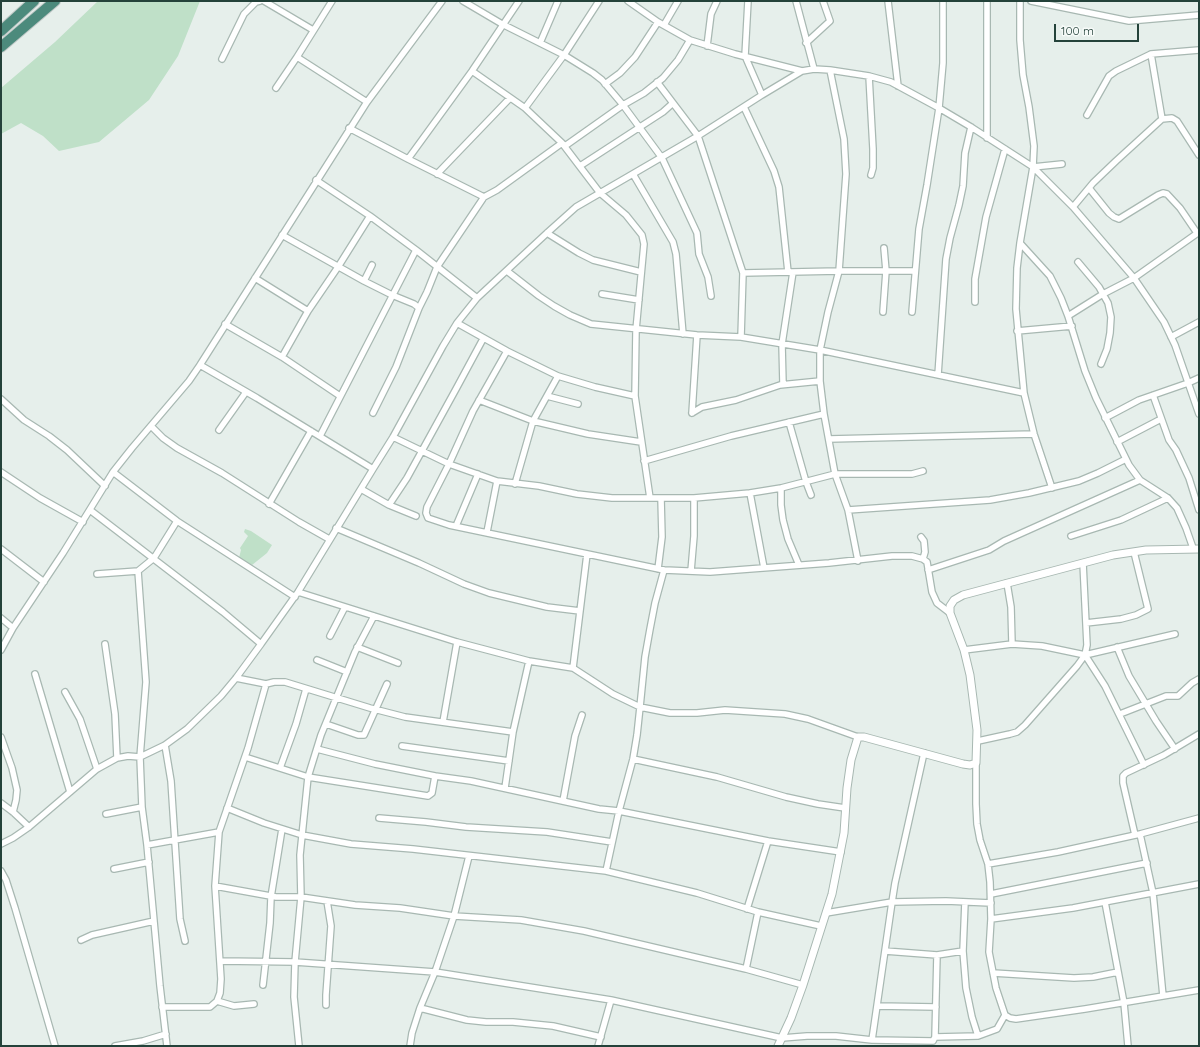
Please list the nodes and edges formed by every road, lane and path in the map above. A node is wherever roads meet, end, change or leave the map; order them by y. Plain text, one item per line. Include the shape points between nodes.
1 (34, 1) edge
2 (55, 1) edge
3 (260, 1) edge
4 (264, 1) edge
5 (332, 1) edge
6 (442, 1) edge
7 (463, 1) edge
8 (519, 1) edge
9 (558, 1) edge
10 (599, 1) edge
11 (628, 1) edge
12 (678, 1) edge
13 (717, 1) edge
14 (748, 1) edge
15 (796, 1) edge
16 (823, 1) edge
17 (888, 1) edge
18 (944, 1) edge
19 (986, 1) edge
20 (1020, 1) edge
21 (1030, 1) edge
22 (1199, 14) edge
23 (658, 22) junction
24 (502, 24) junction
25 (664, 25) junction
26 (312, 30) junction
27 (1, 31) edge
28 (690, 40) junction
29 (540, 43) junction
30 (806, 43) junction
31 (707, 46) junction
32 (1, 48) edge
33 (1199, 50) edge
34 (1150, 54) junction
35 (564, 55) junction
36 (745, 56) junction
37 (297, 57) junction
38 (222, 59) dead end
39 (814, 70) junction
40 (830, 70) junction
41 (472, 71) junction
42 (802, 71) junction
43 (869, 76) junction
44 (657, 82) junction
45 (605, 84) junction
46 (898, 86) junction
47 (276, 88) dead end
48 (762, 95) junction
49 (510, 98) junction
50 (367, 102) junction
51 (673, 103) junction
52 (623, 106) junction
53 (744, 106) junction
54 (524, 108) junction
55 (939, 108) junction
56 (1087, 115) dead end
57 (1162, 119) junction
58 (639, 127) junction
59 (971, 127) junction
60 (349, 128) junction
61 (698, 136) junction
62 (987, 138) junction
63 (564, 144) junction
64 (1005, 149) junction
65 (1199, 155) edge
66 (662, 158) junction
67 (408, 159) junction
68 (1062, 164) dead end
69 (580, 166) junction
70 (1033, 167) junction
71 (437, 174) junction
72 (633, 174) junction
73 (871, 175) dead end
74 (316, 180) junction
75 (1089, 188) junction
76 (600, 193) junction
77 (484, 197) junction
78 (1073, 207) junction
79 (370, 216) junction
80 (547, 233) junction
81 (1198, 233) edge
82 (282, 235) junction
83 (1020, 243) junction
84 (884, 248) dead end
85 (416, 250) junction
86 (1078, 262) dead end
87 (372, 265) dead end
88 (338, 267) junction
89 (437, 267) junction
90 (507, 271) junction
91 (839, 271) junction
92 (886, 271) junction
93 (915, 271) junction
94 (641, 272) junction
95 (791, 272) junction
96 (743, 273) junction
97 (255, 278) junction
98 (1134, 278) junction
99 (364, 281) junction
100 (602, 294) dead end
101 (1103, 294) junction
102 (392, 295) junction
103 (711, 296) dead end
104 (477, 298) junction
105 (639, 300) junction
106 (975, 302) dead end
107 (420, 308) junction
108 (308, 312) junction
109 (883, 312) dead end
110 (912, 312) dead end
111 (1068, 316) junction
112 (1199, 322) edge
113 (457, 323) junction
114 (225, 324) junction
115 (1072, 326) junction
116 (636, 330) junction
117 (1017, 331) junction
118 (683, 334) junction
119 (697, 335) junction
120 (741, 337) junction
121 (1171, 337) junction
122 (483, 339) junction
123 (782, 344) junction
124 (820, 350) junction
125 (506, 352) junction
126 (282, 357) junction
127 (1101, 364) dead end
128 (200, 366) junction
129 (938, 375) junction
130 (558, 376) junction
131 (1199, 378) edge
132 (820, 381) junction
133 (1188, 383) junction
134 (783, 384) junction
135 (246, 392) junction
136 (1024, 393) junction
137 (1153, 395) junction
138 (340, 396) junction
139 (547, 396) junction
140 (635, 396) junction
141 (1, 399) edge
142 (479, 400) junction
143 (578, 404) dead end
144 (373, 413) dead end
145 (824, 414) junction
146 (1199, 414) edge
147 (1105, 418) junction
148 (1161, 418) junction
149 (533, 421) junction
150 (789, 422) junction
151 (151, 426) junction
152 (219, 430) dead end
153 (311, 431) junction
154 (1034, 434) junction
155 (320, 436) junction
156 (393, 437) junction
157 (829, 439) junction
158 (641, 442) junction
159 (1117, 442) junction
160 (421, 450) junction
161 (1126, 460) junction
162 (644, 461) junction
163 (449, 464) junction
164 (373, 469) junction
165 (923, 471) dead end
166 (1, 472) edge
167 (113, 472) junction
168 (478, 474) junction
169 (834, 474) junction
170 (1140, 480) junction
171 (497, 481) junction
172 (806, 482) junction
173 (514, 484) junction
174 (105, 486) junction
175 (781, 488) junction
176 (1052, 488) junction
177 (361, 489) junction
178 (750, 493) junction
179 (811, 495) dead end
180 (650, 498) junction
181 (661, 498) junction
182 (694, 498) junction
183 (1168, 498) junction
184 (269, 504) junction
185 (389, 505) junction
186 (90, 510) junction
187 (848, 510) junction
188 (1199, 510) edge
189 (416, 516) dead end
190 (178, 521) junction
191 (83, 522) junction
192 (456, 526) junction
193 (336, 528) junction
194 (487, 532) junction
195 (1071, 536) dead end
196 (921, 537) dead end
197 (329, 539) junction
198 (1196, 548) edge
199 (1, 549) edge
200 (1134, 552) junction
201 (587, 554) junction
202 (154, 558) junction
203 (923, 559) junction
204 (858, 561) junction
205 (1083, 564) junction
206 (799, 565) junction
207 (764, 568) junction
208 (661, 570) junction
209 (928, 570) junction
210 (138, 571) junction
211 (691, 571) junction
212 (97, 574) dead end
213 (44, 582) junction
214 (1008, 583) junction
215 (296, 594) junction
216 (344, 607) junction
217 (580, 611) junction
218 (950, 613) junction
219 (374, 616) junction
220 (1, 618) edge
221 (1086, 623) junction
222 (13, 628) junction
223 (1175, 634) dead end
224 (330, 636) dead end
225 (457, 642) junction
226 (105, 644) dead end
227 (261, 644) junction
228 (1012, 644) junction
229 (358, 647) junction
230 (1117, 647) junction
231 (1, 650) edge
232 (964, 650) junction
233 (1085, 655) junction
234 (317, 660) dead end
235 (529, 662) junction
236 (398, 663) dead end
237 (573, 668) junction
238 (347, 672) junction
239 (35, 674) dead end
240 (236, 678) junction
241 (1199, 679) edge
242 (266, 684) junction
243 (387, 684) dead end
244 (306, 689) junction
245 (64, 692) dead end
246 (336, 699) junction
247 (1146, 703) junction
248 (640, 707) junction
249 (376, 710) junction
250 (1120, 714) junction
251 (582, 715) dead end
252 (442, 722) junction
253 (326, 724) junction
254 (514, 732) junction
255 (1199, 734) edge
256 (1, 737) edge
257 (858, 737) junction
258 (978, 741) junction
259 (165, 745) junction
260 (402, 746) dead end
261 (317, 749) junction
262 (1175, 749) junction
263 (924, 753) junction
264 (140, 757) junction
265 (245, 757) junction
266 (116, 758) junction
267 (632, 759) junction
268 (509, 761) junction
269 (976, 763) junction
270 (1144, 765) junction
271 (280, 768) junction
272 (97, 769) junction
273 (435, 776) junction
274 (308, 777) junction
275 (505, 788) junction
276 (70, 792) junction
277 (563, 801) junction
278 (1, 803) edge
279 (142, 808) junction
280 (227, 808) junction
281 (846, 808) junction
282 (619, 811) junction
283 (13, 812) junction
284 (106, 814) dead end
285 (379, 818) dead end
286 (1199, 818) edge
287 (29, 827) junction
288 (282, 829) junction
289 (219, 832) junction
290 (302, 835) junction
291 (1137, 835) junction
292 (176, 840) junction
293 (768, 841) junction
294 (612, 842) junction
295 (1, 844) edge
296 (147, 845) junction
297 (841, 852) junction
298 (469, 856) junction
299 (149, 862) junction
300 (1146, 863) junction
301 (988, 864) junction
302 (114, 869) dead end
303 (1, 871) edge
304 (606, 871) junction
305 (1199, 884) edge
306 (216, 886) junction
307 (1153, 893) junction
308 (991, 894) junction
309 (272, 896) junction
310 (301, 897) junction
311 (327, 901) junction
312 (892, 902) junction
313 (965, 902) junction
314 (1105, 902) junction
315 (991, 903) junction
316 (747, 909) junction
317 (758, 912) junction
318 (826, 912) junction
319 (454, 916) junction
320 (991, 919) junction
321 (154, 921) junction
322 (822, 926) junction
323 (81, 940) dead end
324 (185, 941) dead end
325 (885, 950) junction
326 (963, 952) junction
327 (937, 955) junction
328 (220, 961) junction
329 (266, 961) junction
330 (295, 962) junction
331 (328, 964) junction
332 (746, 969) junction
333 (435, 972) junction
334 (1118, 972) junction
335 (992, 973) junction
336 (803, 985) junction
337 (263, 986) dead end
338 (1199, 990) edge
339 (1163, 996) junction
340 (611, 1000) junction
341 (217, 1001) junction
342 (1124, 1003) junction
343 (254, 1004) dead end
344 (326, 1005) dead end
345 (877, 1006) junction
346 (162, 1007) junction
347 (936, 1007) junction
348 (420, 1008) junction
349 (1005, 1015) junction
350 (166, 1034) junction
351 (978, 1036) junction
352 (601, 1037) junction
353 (935, 1037) junction
354 (782, 1038) junction
355 (872, 1040) junction
356 (55, 1046) edge
357 (115, 1046) edge
358 (167, 1046) edge
359 (299, 1046) edge
360 (410, 1046) edge
361 (598, 1046) edge
362 (778, 1046) edge
363 (1128, 1046) edge

1 - 27 highway
2 - 32 highway
3 - 38 street via 244,14
4 - 26 street
5 - 26 street
6 - 50 street
7 - 24 street
8 - 24 street
9 - 29 street
10 - 35 street
11 - 23 street
12 - 25 street
13 - 31 street via 712,14
14 - 36 street
15 - 30 street
16 - 30 street via 830,21
17 - 46 street
18 - 55 street
19 - 62 street
20 - 70 street via 1020,40 1034,146
21 - 22 street via 1129,20
23 - 25 street
23 - 45 street via 635,57
24 - 29 street
24 - 41 street
25 - 28 street
26 - 37 street
28 - 31 street
28 - 44 street via 678,60
29 - 35 street
30 - 39 street
31 - 36 street
33 - 34 street
34 - 56 street via 1110,76
34 - 57 street
35 - 45 street via 593,73
35 - 54 street
36 - 42 street
36 - 48 street
37 - 47 street
37 - 50 street
39 - 40 street
39 - 42 street
40 - 43 street
40 - 91 street via 844,139 846,174
41 - 49 street
41 - 67 street
42 - 48 street
43 - 46 street
43 - 73 street via 873,149
44 - 51 street
44 - 52 street
45 - 52 street
46 - 55 street
48 - 53 street
49 - 54 street
49 - 71 street
50 - 60 street
51 - 58 street
51 - 61 street
52 - 58 street
52 - 63 street
53 - 61 street
53 - 95 street via 774,171 779,188
54 - 63 street
55 - 59 street
55 - 93 street via 919,229
57 - 65 street via 1177,120
57 - 75 street
58 - 66 street
58 - 69 street
59 - 62 street
59 - 129 street via 965,153 963,186 946,259
60 - 67 street
60 - 74 street
61 - 66 street
61 - 96 street
62 - 64 street
63 - 69 street
63 - 77 street
64 - 70 street
64 - 106 street via 986,217 975,279
66 - 72 street
66 - 103 street via 697,232 699,254 708,277
67 - 71 street
68 - 70 street
69 - 76 street
70 - 78 street
70 - 83 street
71 - 77 street
72 - 76 street
72 - 118 street via 673,242
74 - 79 street
74 - 82 street
75 - 78 street
75 - 81 street via 1109,212 1119,219 1158,195 1167,194
76 - 80 street via 576,207
76 - 94 street via 626,215 642,236 644,244
77 - 89 street
78 - 98 street
79 - 85 street
79 - 88 street
80 - 90 street
80 - 94 street via 593,260
81 - 98 street
82 - 88 street
82 - 97 street
83 - 111 street via 1050,276
83 - 117 street via 1017,268
84 - 92 street
85 - 89 street
85 - 102 street
86 - 101 street
87 - 99 street
88 - 99 street
88 - 108 street
89 - 104 street
89 - 107 street
90 - 104 street
90 - 116 street via 570,316 591,324
91 - 92 street
91 - 95 street
91 - 124 street
92 - 93 street
92 - 109 street
93 - 110 street
94 - 105 street
95 - 96 street
95 - 123 street
96 - 120 street
97 - 108 street
97 - 114 street
98 - 101 street
98 - 121 street
99 - 102 street
100 - 105 street
101 - 111 street
101 - 127 street via 1111,317 1107,349
102 - 107 street
102 - 138 street
104 - 113 street
105 - 116 street
107 - 144 street via 396,367
108 - 126 street
111 - 115 street
112 - 121 street
113 - 122 street
113 - 156 street
114 - 126 street
114 - 128 street
115 - 117 street
115 - 147 street via 1085,371
116 - 118 street
116 - 140 street
117 - 136 street
118 - 119 street
119 - 120 street
119 - 134 street via 692,413
120 - 123 street
121 - 133 street
122 - 125 street
122 - 160 street
123 - 124 street
123 - 134 street
124 - 129 street
124 - 132 street
125 - 130 street
125 - 142 street
126 - 138 street
128 - 135 street
128 - 151 street
129 - 136 street
130 - 139 street
130 - 140 street
131 - 133 street
132 - 134 street
132 - 145 street
133 - 137 street
133 - 146 street
135 - 152 street
135 - 153 street
136 - 154 street
137 - 147 street
137 - 148 street
138 - 155 street
139 - 143 street
139 - 149 street
140 - 158 street
141 - 174 street via 24,420 67,450
142 - 149 street
142 - 163 street
145 - 150 street
145 - 157 street
147 - 159 street
148 - 159 street
148 - 188 street via 1169,440 1189,478
149 - 158 street via 588,434
149 - 173 street
150 - 162 street
150 - 172 street
151 - 167 street
151 - 184 street via 177,448 222,473
153 - 155 street
153 - 184 street
154 - 157 street
154 - 176 street
155 - 164 street
156 - 160 street
156 - 164 street
157 - 169 street
158 - 162 street
159 - 161 street
160 - 163 street
160 - 185 street
161 - 170 street
161 - 176 street via 1079,481
162 - 180 street
163 - 168 street
163 - 192 street via 426,513 428,518
164 - 177 street
165 - 169 street via 912,474
166 - 191 street
167 - 174 street
167 - 190 street
168 - 171 street
168 - 192 street
169 - 172 street
169 - 187 street
170 - 183 street
170 - 209 street via 989,550
171 - 173 street
171 - 194 street
172 - 175 street
172 - 179 street
173 - 180 street via 612,498
174 - 186 street
175 - 178 street
175 - 206 street via 783,520
176 - 187 street via 990,500
177 - 185 street
177 - 193 street
178 - 182 street
178 - 207 street
180 - 181 street
181 - 182 street
181 - 208 street
182 - 211 street
183 - 195 street via 1121,520
183 - 198 street via 1177,508
184 - 197 street
185 - 189 street
186 - 191 street
186 - 202 street
187 - 204 street
190 - 202 street
190 - 215 street
191 - 213 street
192 - 194 street
193 - 197 street
193 - 217 street via 489,593 547,608
194 - 201 street
196 - 203 street via 926,552
197 - 215 street
198 - 200 street
199 - 213 street
200 - 205 street
200 - 221 street via 1148,609 1121,619
201 - 208 street
201 - 217 street
202 - 210 street
202 - 227 street
203 - 204 street via 892,556
203 - 209 street
204 - 206 street
205 - 214 street
205 - 221 street
206 - 207 street
207 - 211 street
208 - 211 street
208 - 248 street via 645,658
209 - 218 street via 937,603
210 - 212 street
210 - 264 street via 146,682
213 - 222 street
214 - 218 street via 958,596 950,606
214 - 228 street
215 - 216 street
215 - 227 street
216 - 219 street
216 - 224 street
217 - 237 street
218 - 232 street
219 - 225 street
219 - 229 street
220 - 222 street
221 - 233 street
222 - 231 street
223 - 230 street
225 - 235 street
225 - 252 street
226 - 266 street via 115,714
227 - 240 street
228 - 232 street
228 - 233 street via 1042,646
229 - 236 street
229 - 238 street
230 - 233 street
230 - 247 street via 1129,676
232 - 258 street via 970,675
233 - 250 street
233 - 258 street via 1017,732
234 - 238 street
235 - 237 street
235 - 254 street
237 - 248 street via 613,694
238 - 246 street
239 - 276 street
240 - 242 street
240 - 259 street via 187,730
241 - 247 street via 1178,696 1166,696
242 - 244 street via 285,682
242 - 265 street
243 - 249 street
244 - 246 street
244 - 271 street
245 - 272 street via 80,719
246 - 249 street
246 - 253 street
247 - 250 street
247 - 262 street
248 - 257 street via 675,713 725,710 785,714 808,719
248 - 267 street
249 - 252 street
249 - 253 street via 364,735
250 - 270 street
251 - 277 street via 574,736
252 - 254 street
253 - 261 street
254 - 268 street
255 - 262 street
256 - 283 street via 17,790
257 - 263 street via 864,736
257 - 281 street via 851,760
258 - 269 street
259 - 264 street
259 - 292 street
260 - 268 street
261 - 273 street
261 - 274 street
262 - 270 street
263 - 269 street via 962,764
263 - 312 street
264 - 266 street
264 - 279 street
265 - 271 street
265 - 280 street
266 - 272 street
267 - 281 street via 717,777 786,797
267 - 282 street
268 - 275 street
269 - 301 street via 978,824
270 - 291 street via 1123,776
271 - 274 street
272 - 276 street
273 - 274 street via 432,792 428,796
273 - 275 street via 471,780
274 - 290 street
275 - 277 street
276 - 287 street
277 - 282 street
278 - 283 street
279 - 284 street
279 - 296 street
280 - 288 street
280 - 289 street
281 - 297 street
282 - 293 street
282 - 294 street
283 - 287 street
285 - 294 street via 547,832
286 - 291 street
287 - 295 street
288 - 290 street
288 - 309 street
289 - 292 street
289 - 306 street
290 - 298 street via 351,844
290 - 310 street
291 - 300 street
291 - 301 street
292 - 296 street
292 - 324 street via 180,919
293 - 297 street
293 - 316 street
294 - 304 street
296 - 299 street
297 - 318 street
298 - 304 street
298 - 319 street
299 - 302 street
299 - 321 street
300 - 307 street
300 - 308 street
301 - 308 street
303 - 356 street via 15,908
304 - 316 street via 690,891
305 - 307 street
306 - 309 street
306 - 328 street
307 - 314 street
307 - 339 street
308 - 315 street
309 - 310 street
309 - 329 street
310 - 311 street
310 - 330 street
311 - 319 street
311 - 331 street via 331,926
312 - 313 street
312 - 318 street
312 - 325 street
313 - 315 street
313 - 326 street
314 - 320 street
314 - 334 street
315 - 320 street
316 - 317 street
317 - 322 street
317 - 332 street
318 - 322 street
319 - 332 street via 521,920 584,931
319 - 333 street
320 - 335 street via 989,952
321 - 323 street via 92,935
321 - 346 street
322 - 336 street
325 - 327 street
325 - 345 street
326 - 327 street
326 - 351 street via 966,988
327 - 347 street
328 - 329 street
328 - 341 street via 220,993
329 - 330 street
329 - 337 street
330 - 331 street
330 - 359 street via 294,997
331 - 333 street
331 - 344 street
332 - 336 street
333 - 340 street
333 - 348 street
334 - 335 street via 1074,978
334 - 342 street
335 - 349 street
336 - 354 street
338 - 339 street
339 - 342 street
340 - 352 street
340 - 354 street
341 - 343 street via 234,1006
341 - 346 street via 210,1007
342 - 349 street via 1016,1019
342 - 363 street
345 - 347 street
345 - 355 street
346 - 350 street
347 - 353 street
348 - 352 street via 467,1020 553,1026
348 - 360 street
349 - 351 street via 997,1029
350 - 357 street
350 - 358 street
351 - 353 street
352 - 361 street
353 - 355 street via 933,1041
354 - 355 street via 836,1036
354 - 362 street

